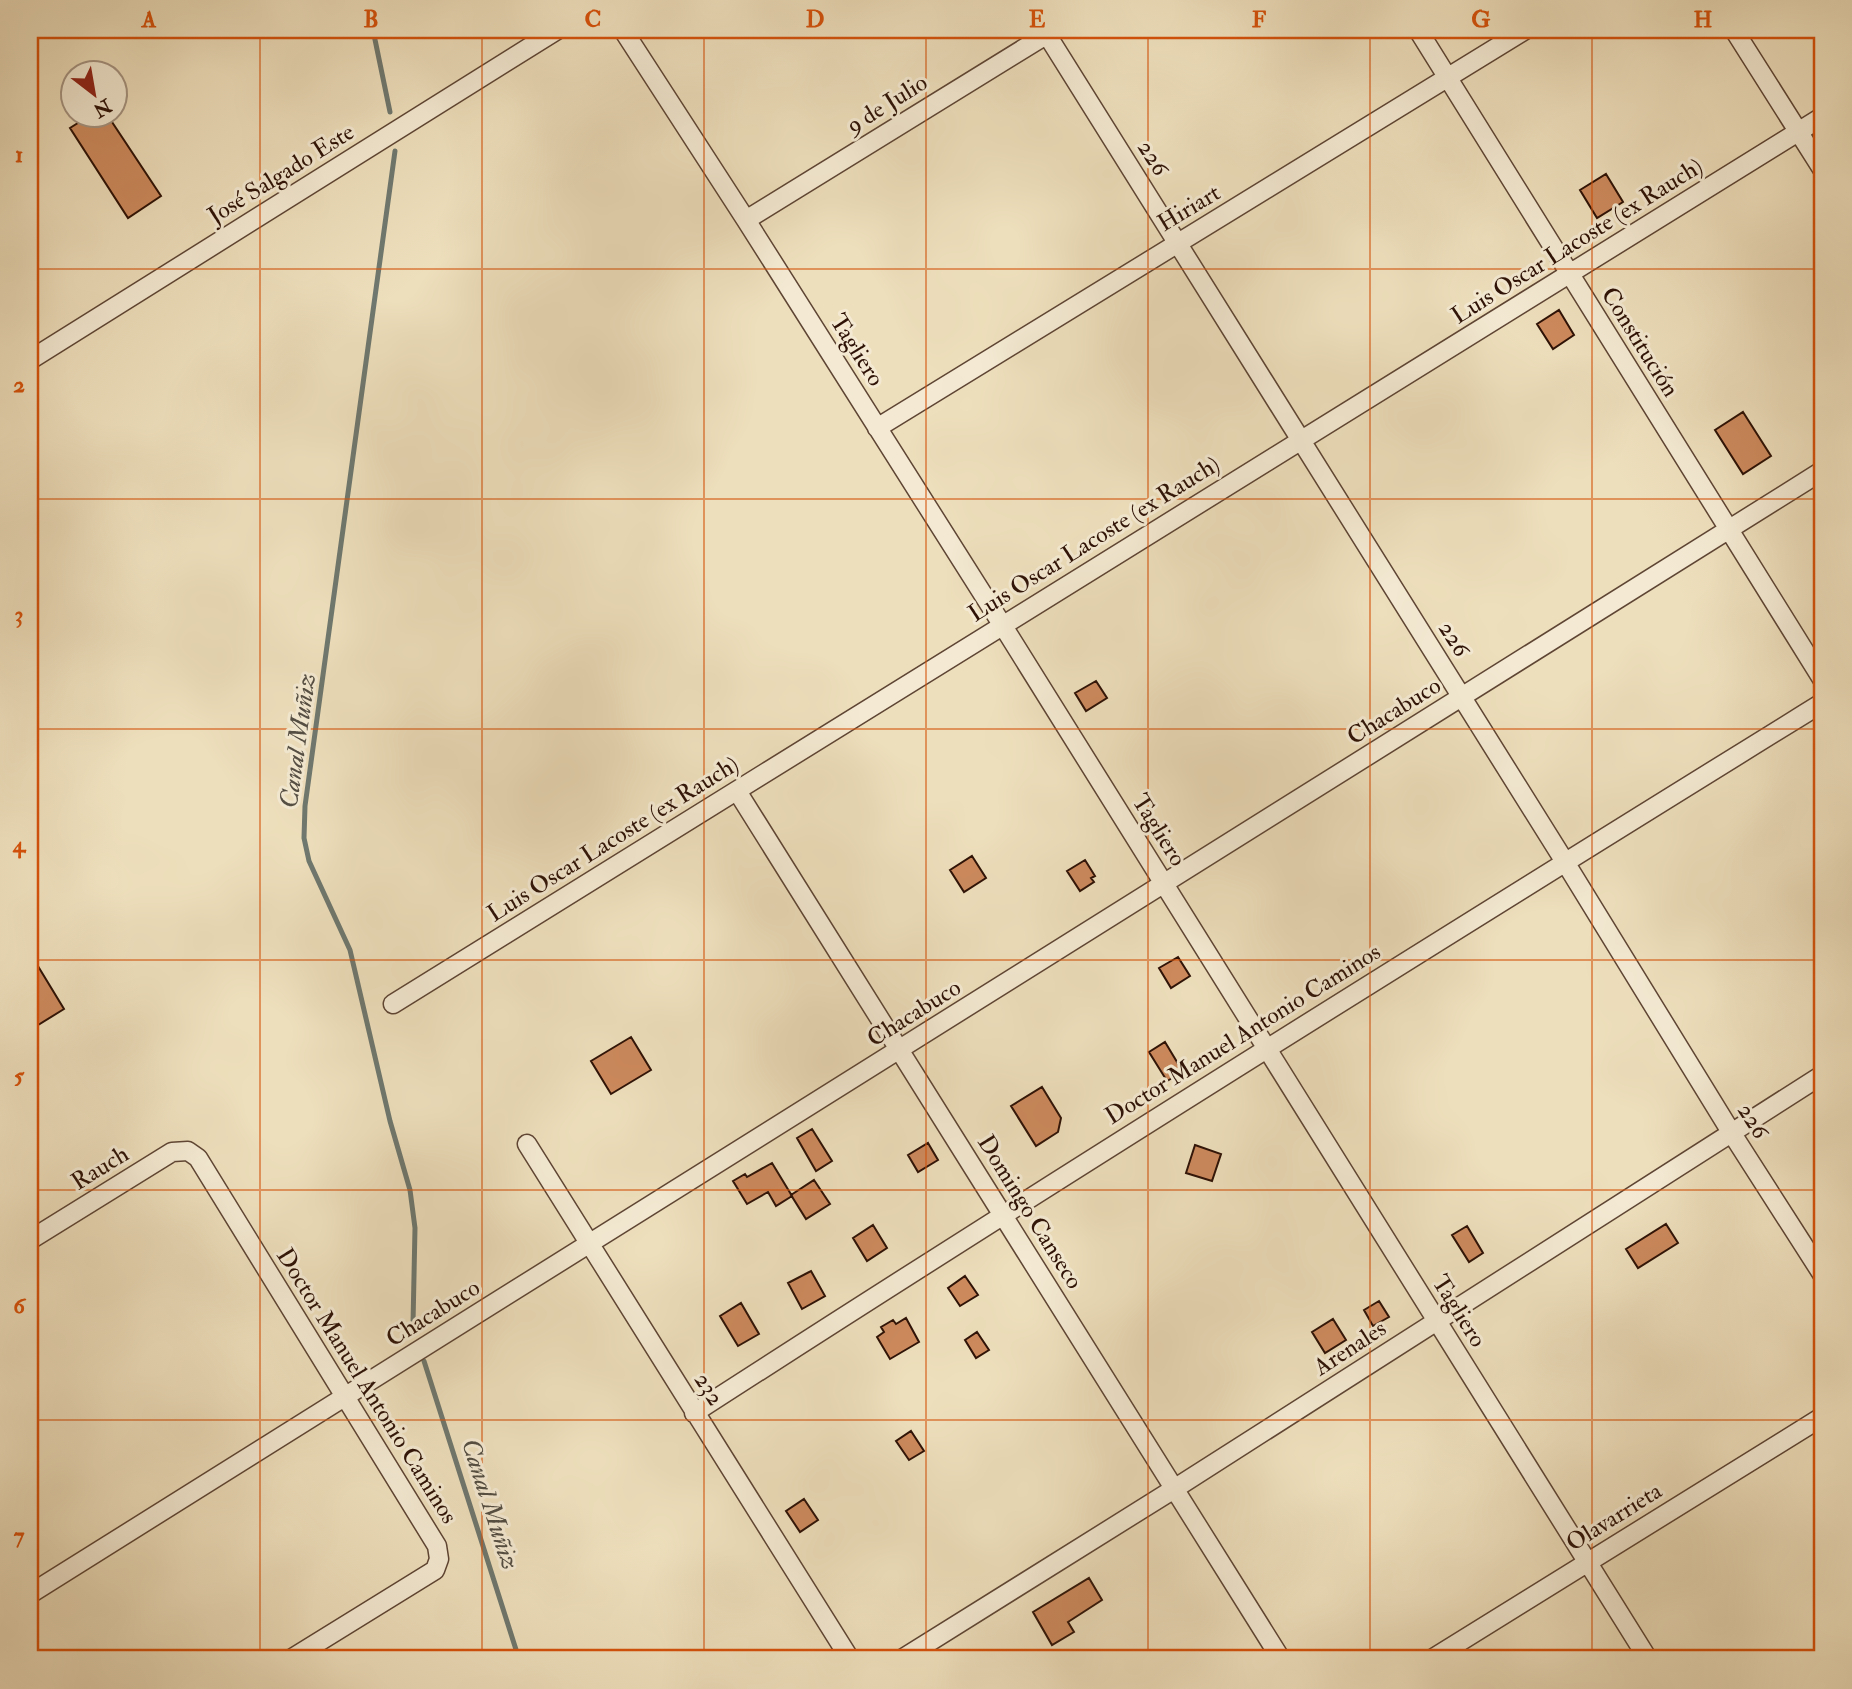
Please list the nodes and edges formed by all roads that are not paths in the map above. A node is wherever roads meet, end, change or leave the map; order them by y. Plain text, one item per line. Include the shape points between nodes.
1 (557, 30) edge
2 (623, 30) edge
3 (1418, 30) edge
4 (1525, 30) edge
5 (1734, 30) edge
6 (1048, 31) edge
7 (1449, 78) junction
8 (1822, 117) edge
9 (1799, 132) junction
10 (1822, 169) edge
11 (747, 220) junction
12 (1178, 244) junction
13 (1570, 275) junction
14 (31, 356) edge
15 (877, 428) junction
16 (1300, 439) junction
17 (1822, 471) edge
18 (1729, 530) junction
19 (1003, 626) junction
20 (1822, 679) edge
21 (1462, 698) junction
22 (1822, 704) edge
23 (737, 791) junction
24 (1565, 862) junction
25 (1164, 884) junction
26 (393, 1004) dead end
27 (1266, 1048) junction
28 (900, 1050) junction
29 (1822, 1074) edge
30 (1731, 1132) junction
31 (527, 1143) dead end
32 (198, 1158) joint
33 (1002, 1213) junction
34 (30, 1240) edge
35 (591, 1242) junction
36 (1822, 1275) edge
37 (1437, 1321) junction
38 (345, 1397) junction
39 (694, 1413) junction
40 (1822, 1416) edge
41 (1174, 1489) junction
42 (1588, 1562) junction
43 (30, 1594) edge
44 (291, 1659) edge
45 (850, 1659) edge
46 (902, 1659) edge
47 (1282, 1659) edge
48 (1432, 1659) edge
49 (1648, 1659) edge

1 - 14 street, José Salgado Este
2 - 11 street, Tagliero
3 - 7 street, Constitución
4 - 7 street, Hiriart
5 - 9 street
6 - 11 street, 9 de Julio
6 - 12 street, 226
7 - 12 street, Hiriart
7 - 13 street, Constitución
8 - 9 street, Luis Oscar Lacoste (ex Rauch)
9 - 10 street
9 - 13 street, Luis Oscar Lacoste (ex Rauch)
11 - 15 street, Tagliero
12 - 15 street, Hiriart
12 - 16 street, 226
13 - 16 street, Luis Oscar Lacoste (ex Rauch)
13 - 18 street, Constitución
15 - 19 street, Tagliero
16 - 19 street, Luis Oscar Lacoste (ex Rauch)
16 - 21 street, 226
17 - 18 street, Chacabuco
18 - 20 street, Constitución
18 - 21 street, Chacabuco
19 - 23 street, Luis Oscar Lacoste (ex Rauch)
19 - 25 street, Tagliero
21 - 24 street, 226
21 - 25 street, Chacabuco
22 - 24 street, Doctor Manuel Antonio Caminos
23 - 26 street, Luis Oscar Lacoste (ex Rauch)
23 - 28 street, Domingo Canseco
24 - 27 street, Doctor Manuel Antonio Caminos
24 - 30 street, 226
25 - 27 street, Tagliero
25 - 28 street, Chacabuco
27 - 33 street, Doctor Manuel Antonio Caminos
27 - 37 street, Tagliero
28 - 33 street, Domingo Canseco
28 - 35 street, Chacabuco
29 - 30 street, Arenales
30 - 36 street, 226
30 - 37 street, Arenales
31 - 35 street, 232
32 - 34 street, Rauch via 188,1151 172,1152
32 - 38 street, Doctor Manuel Antonio Caminos
33 - 39 street, Doctor Manuel Antonio Caminos
33 - 41 street, Domingo Canseco
35 - 38 street, Chacabuco
35 - 39 street, 232
37 - 41 street, Arenales
37 - 42 street, Tagliero
38 - 43 street, Chacabuco
38 - 44 street, Doctor Manuel Antonio Caminos via 437,1546 439,1559 435,1570
39 - 45 street, 232
40 - 42 street, Olavarrieta
41 - 46 street, Arenales
41 - 47 street, Domingo Canseco
42 - 48 street, Olavarrieta
42 - 49 street, Tagliero

